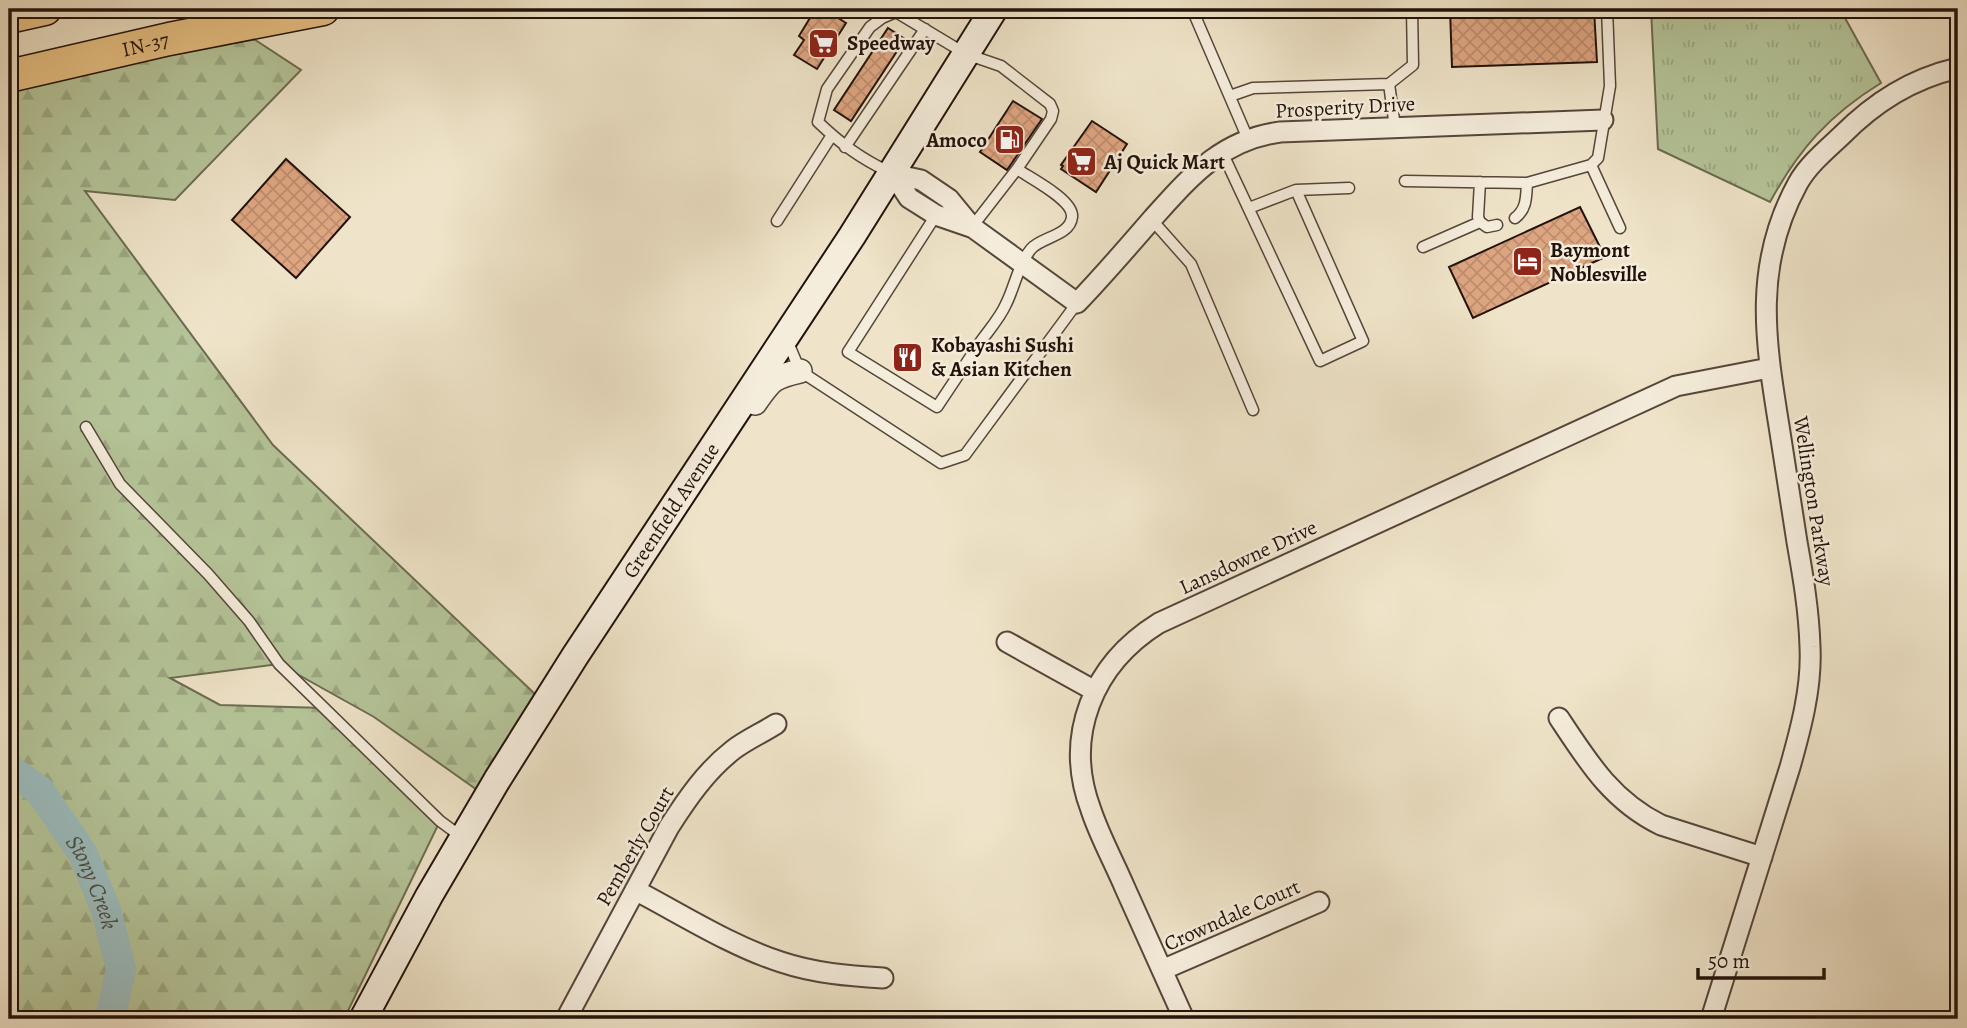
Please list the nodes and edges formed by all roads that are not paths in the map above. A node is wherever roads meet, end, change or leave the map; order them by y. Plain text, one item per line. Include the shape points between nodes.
1 (45, 9) edge
2 (323, 9) edge
3 (994, 9) edge
4 (1192, 9) edge
5 (1412, 9) edge
6 (1607, 9) edge
7 (9, 17) edge
8 (925, 29) junction
9 (966, 54) junction
10 (1958, 68) edge
11 (9, 76) edge
12 (1389, 84) junction
13 (1230, 96) junction
14 (1603, 120) junction
15 (1395, 127) junction
16 (832, 135) junction
17 (1248, 139) junction
18 (845, 148) junction
19 (1222, 152) junction
20 (1591, 166) junction
21 (1017, 169) junction
22 (893, 174) junction
23 (1405, 181) dead end
24 (1480, 183) junction
25 (1527, 183) junction
26 (1349, 188) dead end
27 (1296, 190) junction
28 (1249, 208) junction
29 (936, 215) junction
30 (1515, 218) dead end
31 (1152, 220) junction
32 (777, 221) dead end
33 (1480, 222) junction
34 (1497, 225) dead end
35 (972, 227) junction
36 (1620, 228) dead end
37 (1423, 247) dead end
38 (1022, 264) junction
39 (1077, 303) junction
40 (786, 338) junction
41 (1769, 368) junction
42 (800, 371) junction
43 (1253, 410) dead end
44 (86, 427) dead end
45 (659, 531) junction
46 (1007, 642) dead end
47 (1095, 691) junction
48 (1559, 718) dead end
49 (776, 724) dead end
50 (464, 838) junction
51 (1762, 857) junction
52 (635, 890) junction
53 (1319, 902) dead end
54 (1162, 970) junction
55 (883, 978) dead end
56 (368, 1018) edge
57 (566, 1019) edge
58 (1184, 1019) edge
59 (1711, 1019) edge

1 - 7 highway
2 - 11 highway, IN-37
3 - 9 main road, Greenfield Avenue
4 - 13 lane
5 - 12 lane via 1413,65
6 - 14 lane via 1609,86
8 - 9 lane
8 - 16 lane via 896,12 870,26 827,89 818,122
8 - 18 lane
9 - 21 lane via 1001,66 1050,104 1051,119
9 - 22 main road, Greenfield Avenue
10 - 41 street, Wellington Parkway via 1907,85 1873,108 1799,181 1777,233 1766,279
12 - 13 lane via 1253,88
12 - 15 lane
13 - 17 lane
14 - 15 street, Prosperity Drive
14 - 20 lane via 1598,158
15 - 17 street, Prosperity Drive via 1280,132
16 - 18 lane
16 - 32 lane
17 - 19 street, Prosperity Drive
18 - 22 lane
19 - 28 lane
19 - 31 street, Prosperity Drive via 1198,170
20 - 25 lane
20 - 36 lane
21 - 35 lane
21 - 38 lane via 1063,200 1072,217 1063,230 1037,243
22 - 29 street via 908,198
22 - 35 street via 932,187 949,199
22 - 40 main road, Greenfield Avenue
23 - 24 lane
24 - 25 lane
24 - 33 lane
25 - 30 lane via 1526,204
26 - 27 lane
27 - 28 lane
27 - 28 lane via 1363,341 1320,361
29 - 35 street
29 - 38 lane via 848,352 937,407 1006,306
31 - 39 street, Prosperity Drive
31 - 43 lane via 1191,264
33 - 34 lane via 1488,228
33 - 37 lane
35 - 38 street
38 - 39 street
39 - 42 lane via 965,455 942,463
40 - 42 lane
40 - 45 main road, Greenfield Avenue
41 - 47 street, Lansdowne Drive via 1676,386 1159,623 1115,659
41 - 51 street, Wellington Parkway via 1806,595 1810,649 1801,728
42 - 45 street via 770,381 704,481
44 - 50 lane via 120,484 208,574 279,664 440,821
45 - 50 main road, Greenfield Avenue via 575,656
46 - 47 street
47 - 54 street, Lansdowne Drive via 1080,753 1084,788
48 - 51 street via 1601,779 1646,818
49 - 52 street, Pemberly Court via 731,751 702,779
50 - 56 main road, Greenfield Avenue via 429,896
51 - 59 street, Wellington Parkway
52 - 55 street via 772,959 807,970
52 - 57 street, Pemberly Court
53 - 54 street, Crowndale Court
54 - 58 street, Lansdowne Drive

